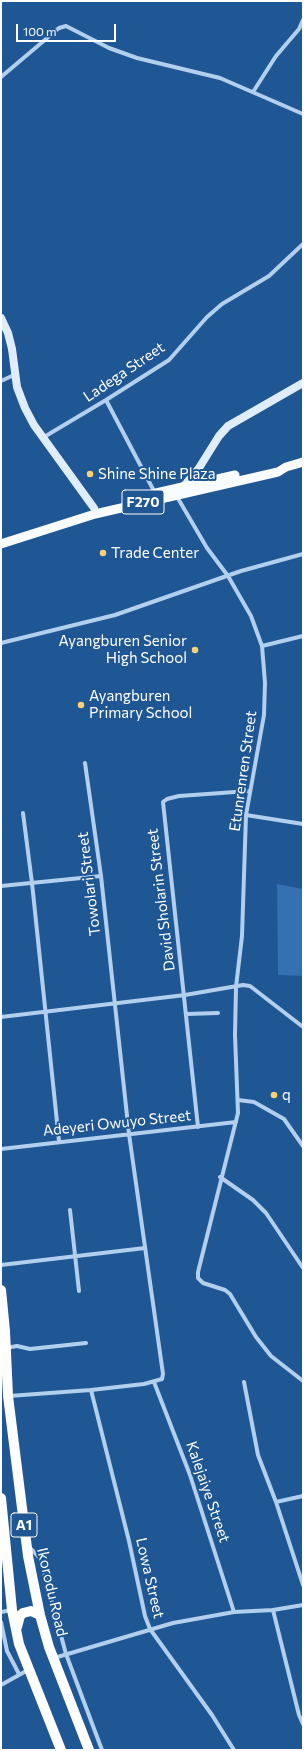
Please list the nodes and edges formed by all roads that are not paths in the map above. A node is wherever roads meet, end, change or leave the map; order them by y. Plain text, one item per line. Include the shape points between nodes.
1 (303, 20) edge
2 (1, 77) edge
3 (253, 92) junction
4 (303, 114) edge
5 (303, 244) edge
6 (1, 318) edge
7 (5, 334) edge
8 (14, 375) junction
9 (1, 381) edge
10 (303, 383) edge
11 (106, 400) junction
12 (44, 437) junction
13 (303, 462) edge
14 (286, 467) junction
15 (183, 486) junction
16 (155, 493) junction
17 (176, 495) junction
18 (94, 508) junction
19 (1, 538) edge
20 (1, 544) edge
21 (303, 554) edge
22 (228, 576) junction
23 (303, 636) edge
24 (1, 642) edge
25 (262, 646) junction
26 (85, 763) dead end
27 (250, 791) junction
28 (23, 813) dead end
29 (246, 815) junction
30 (303, 824) edge
31 (101, 876) junction
32 (32, 883) junction
33 (1, 886) edge
34 (236, 987) junction
35 (185, 995) junction
36 (114, 1003) junction
37 (46, 1012) junction
38 (218, 1013) dead end
39 (187, 1014) junction
40 (1, 1017) edge
41 (303, 1027) edge
42 (238, 1100) junction
43 (236, 1122) junction
44 (198, 1127) junction
45 (130, 1134) junction
46 (59, 1141) junction
47 (303, 1146) edge
48 (1, 1149) edge
49 (220, 1177) junction
50 (70, 1210) dead end
51 (145, 1248) junction
52 (75, 1256) junction
53 (1, 1265) edge
54 (303, 1268) edge
55 (1, 1290) edge
56 (79, 1291) dead end
57 (2, 1307) edge
58 (86, 1343) dead end
59 (6, 1348) junction
60 (303, 1381) edge
61 (154, 1382) junction
62 (244, 1382) dead end
63 (91, 1390) junction
64 (8, 1396) junction
65 (303, 1496) edge
66 (1, 1498) edge
67 (276, 1502) junction
68 (26, 1544) junction
69 (303, 1585) edge
70 (303, 1605) edge
71 (12, 1610) junction
72 (273, 1610) junction
73 (1, 1612) edge
74 (234, 1612) junction
75 (40, 1615) junction
76 (1, 1622) edge
77 (150, 1629) junction
78 (16, 1630) junction
79 (66, 1654) junction
80 (54, 1658) junction
81 (28, 1670) junction
82 (19, 1674) junction
83 (1, 1685) edge
84 (303, 1724) edge
85 (61, 1750) edge
86 (89, 1750) edge
87 (102, 1750) edge
88 (234, 1750) edge

1 - 3 street via 300,29 276,56
2 - 3 street via 59,28 66,26 109,48 137,58 220,78
3 - 4 street
5 - 11 street, Ladega Street via 269,276 222,304 169,360
6 - 7 main road
7 - 8 main road via 12,349
8 - 9 street
8 - 12 main road via 25,408
10 - 15 main road via 228,426
11 - 12 street, Ladega Street
11 - 16 street
12 - 18 main road
13 - 14 main road, F270
14 - 15 main road, F270 via 275,466
14 - 17 main road, F270 via 278,472
15 - 16 main road, F270
16 - 18 main road, F270
17 - 20 main road, F270 via 96,514
17 - 22 street, Etunrenren Street via 207,548
18 - 19 main road, F270
21 - 22 street
22 - 24 street via 115,615
22 - 25 street, Etunrenren Street via 250,616
23 - 25 street
25 - 27 street, Etunrenren Street via 264,715
26 - 31 street, Towolari Street
27 - 29 street, Etunrenren Street
27 - 35 street, David Sholarin Street via 179,796 163,802
28 - 32 street
29 - 30 street
29 - 34 street, Etunrenren Street via 242,936
31 - 32 street
31 - 36 street, Towolari Street
32 - 33 street
32 - 37 street
34 - 35 street
34 - 41 street via 250,986
34 - 42 street, Etunrenren Street
35 - 36 street
35 - 39 street, David Sholarin Street
36 - 37 street
36 - 45 street, Towolari Street
37 - 40 street
37 - 46 street
38 - 39 street
39 - 44 street, David Sholarin Street
42 - 43 street, Etunrenren Street
42 - 47 street via 254,1102 284,1119
43 - 44 street, Adeyeri Owuyo Street
43 - 49 street, Etunrenren Street
44 - 45 street, Adeyeri Owuyo Street
45 - 46 street, Adeyeri Owuyo Street
45 - 51 street, Towolari Street
46 - 48 street, Adeyeri Owuyo Street
49 - 54 street via 253,1200 266,1213
49 - 60 street, Etunrenren Street via 198,1278 203,1283 230,1294 256,1337 271,1356
50 - 52 street
51 - 52 street
51 - 61 street, Towolari Street via 163,1374 162,1379
52 - 53 street
52 - 56 street
55 - 57 highway, Ikorodu Road / A1
57 - 59 highway, Ikorodu Road / A1
58 - 59 street via 30,1349 17,1346
59 - 64 highway, Ikorodu Road / A1
61 - 63 street
61 - 74 street, Kalejaiye Street via 190,1475
62 - 67 street via 258,1455
63 - 64 street
63 - 77 street, Lowa Street
64 - 68 highway, Ikorodu Road / A1
65 - 67 street
66 - 71 highway, A1
67 - 69 street
68 - 75 highway, Ikorodu Road / A1
68 - 79 street via 40,1558
70 - 72 street
71 - 73 street
71 - 78 highway, A1
72 - 74 street
72 - 84 street
74 - 77 street via 173,1622
75 - 78 highway via 31,1611 23,1613
75 - 80 highway, Ikorodu Road / A1
76 - 82 street via 7,1651
77 - 79 street
77 - 88 street, Lowa Street
78 - 81 highway, A1
79 - 80 street
79 - 87 street
80 - 86 highway, Ikorodu Road / A1
81 - 82 street
81 - 85 highway, A1
82 - 83 street

